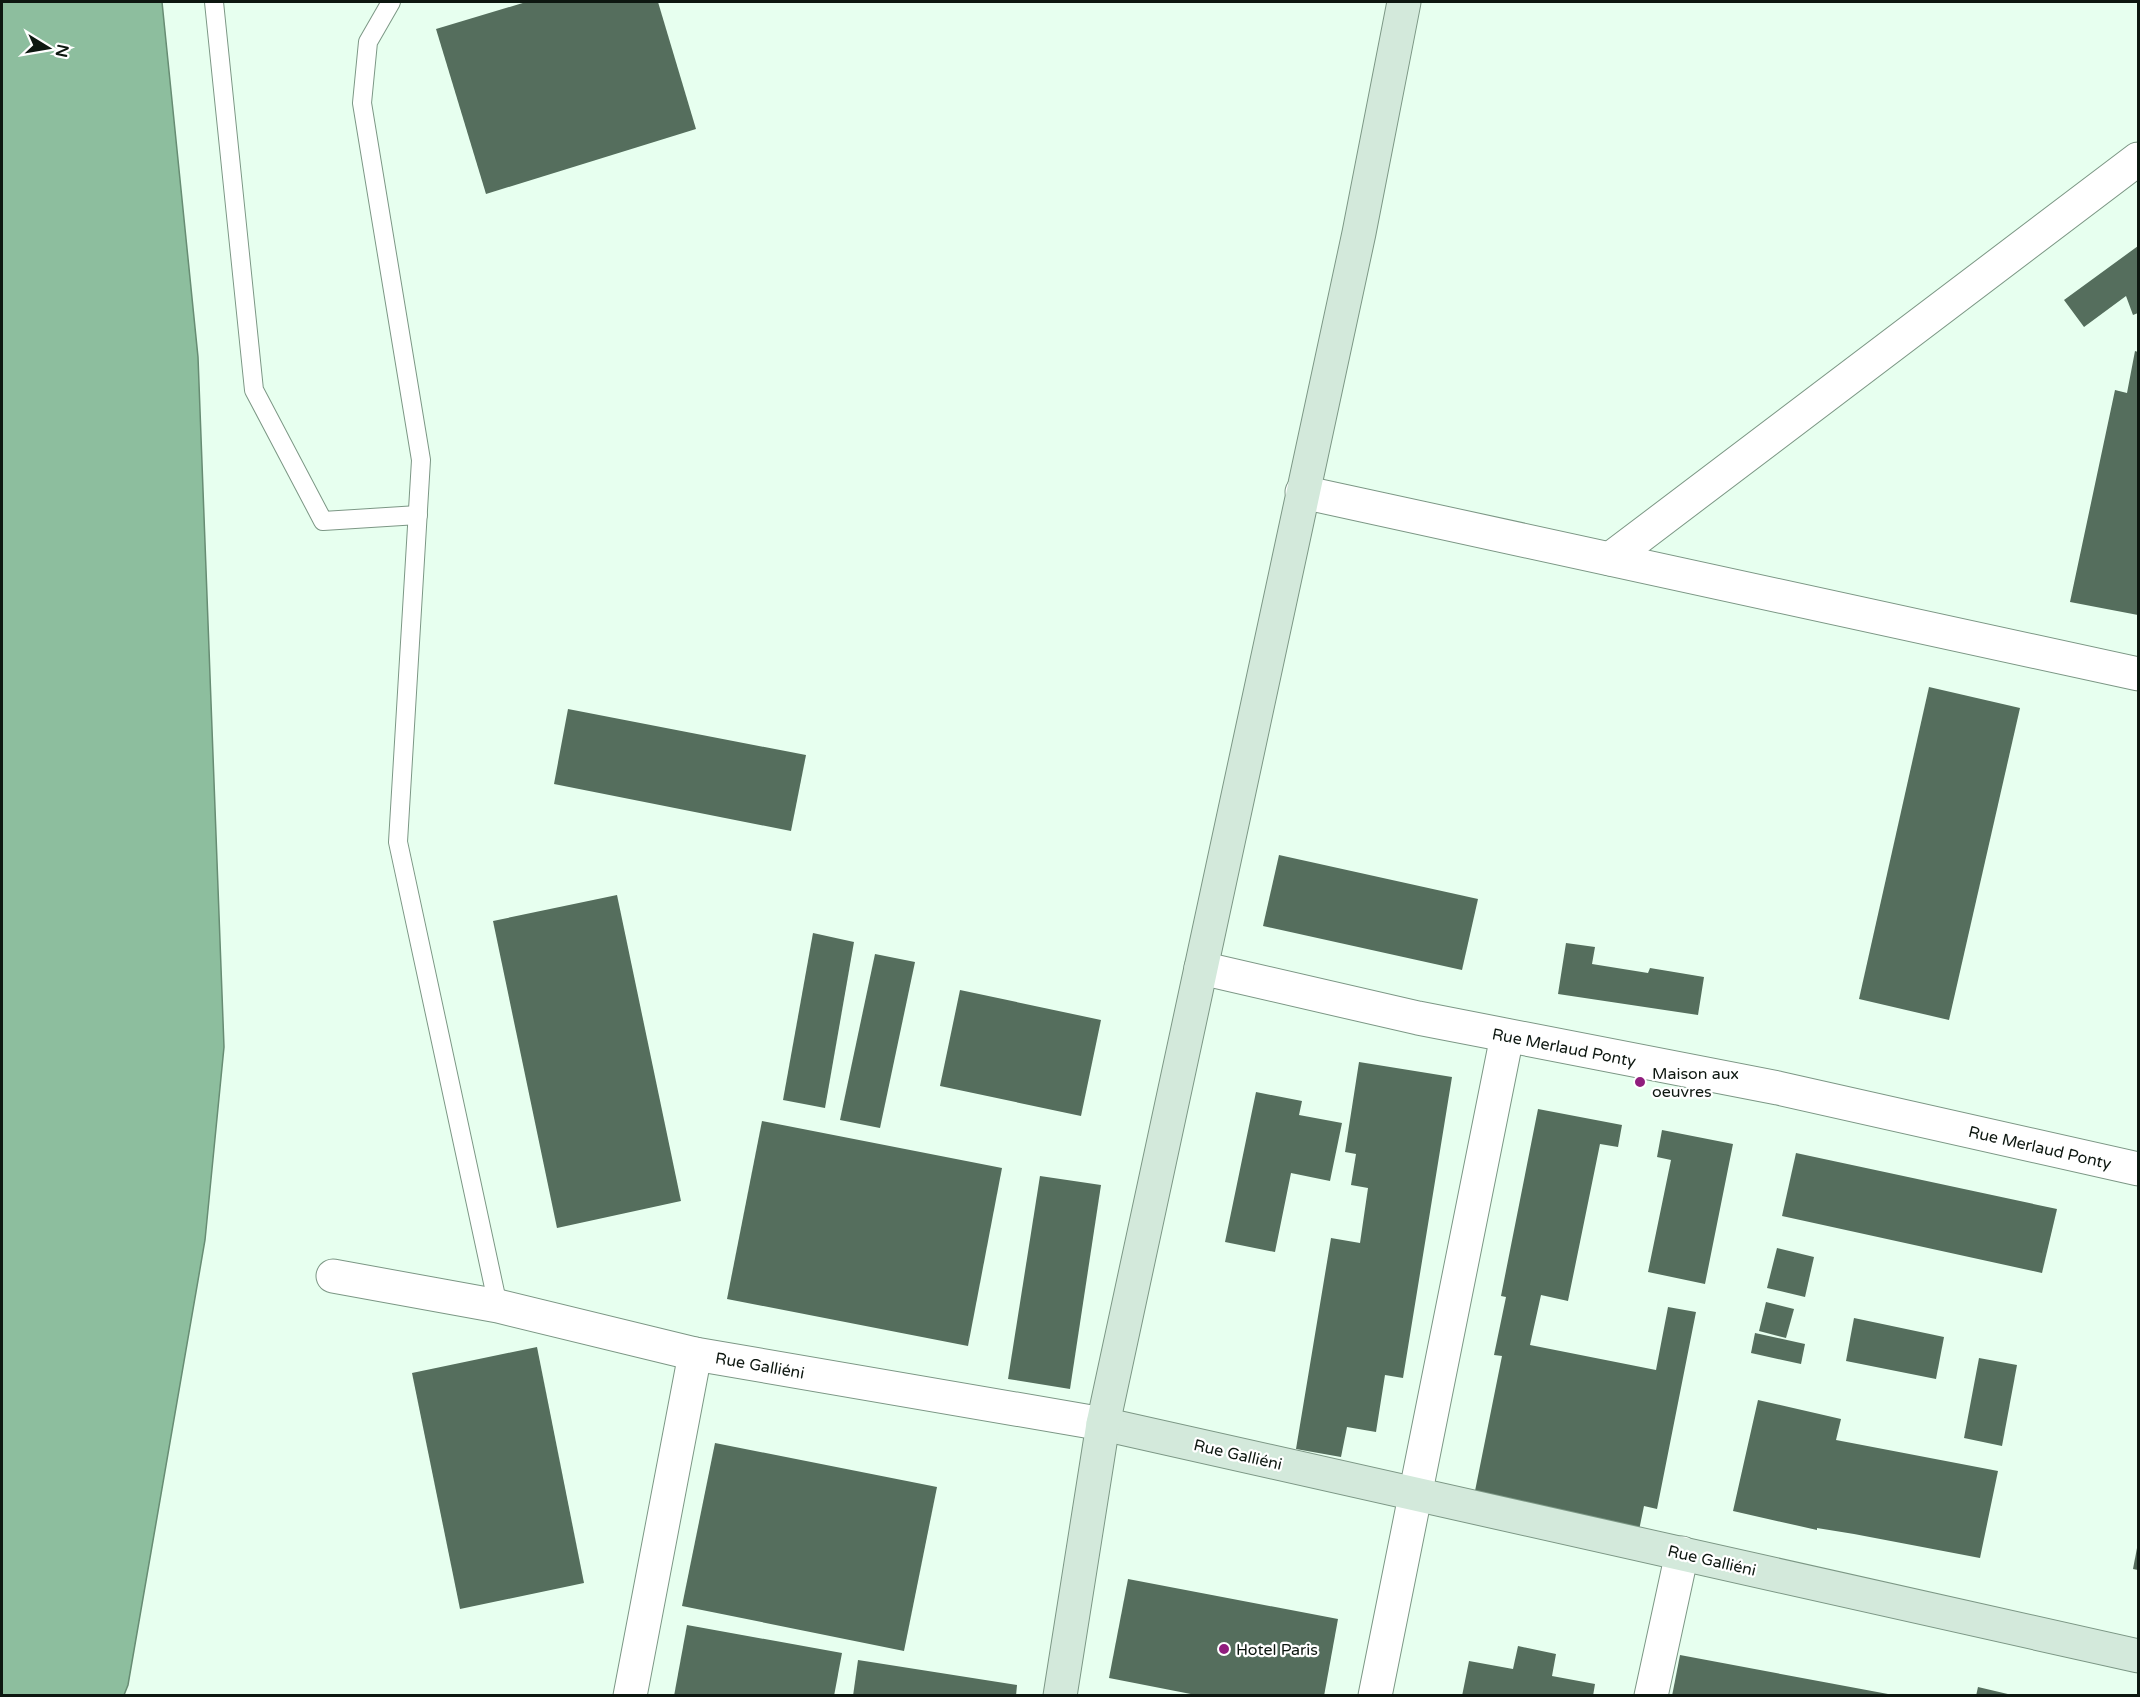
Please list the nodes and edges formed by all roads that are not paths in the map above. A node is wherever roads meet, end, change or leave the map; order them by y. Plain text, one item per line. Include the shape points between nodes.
1 (214, 2) edge
2 (391, 2) edge
3 (1404, 2) edge
4 (2139, 159) edge
5 (1302, 492) junction
6 (418, 516) junction
7 (1610, 559) junction
8 (2139, 674) edge
9 (1202, 968) junction
10 (1507, 1036) junction
11 (2139, 1169) edge
12 (333, 1276) dead end
13 (498, 1306) junction
14 (695, 1354) junction
15 (1103, 1424) junction
16 (1416, 1494) junction
17 (1682, 1553) junction
18 (2139, 1656) edge
19 (630, 1695) edge
20 (1060, 1695) edge
21 (1375, 1695) edge
22 (1651, 1695) edge

1 - 6 lane via 254,390 323,521
2 - 6 lane via 368,42 362,103 421,459
3 - 5 street via 1359,233
4 - 7 street
5 - 7 street
5 - 9 street
6 - 13 lane via 398,842
7 - 8 street
9 - 10 street, Rue Merlaud Ponty
9 - 15 street
10 - 11 street, Rue Merlaud Ponty via 1778,1088
10 - 16 street
12 - 13 street, Rue Galliéni
13 - 14 street, Rue Galliéni
14 - 15 street, Rue Galliéni
14 - 19 street
15 - 16 street, Rue Galliéni
15 - 20 street
16 - 17 street, Rue Galliéni
16 - 21 street
17 - 18 street, Rue Galliéni
17 - 22 street

